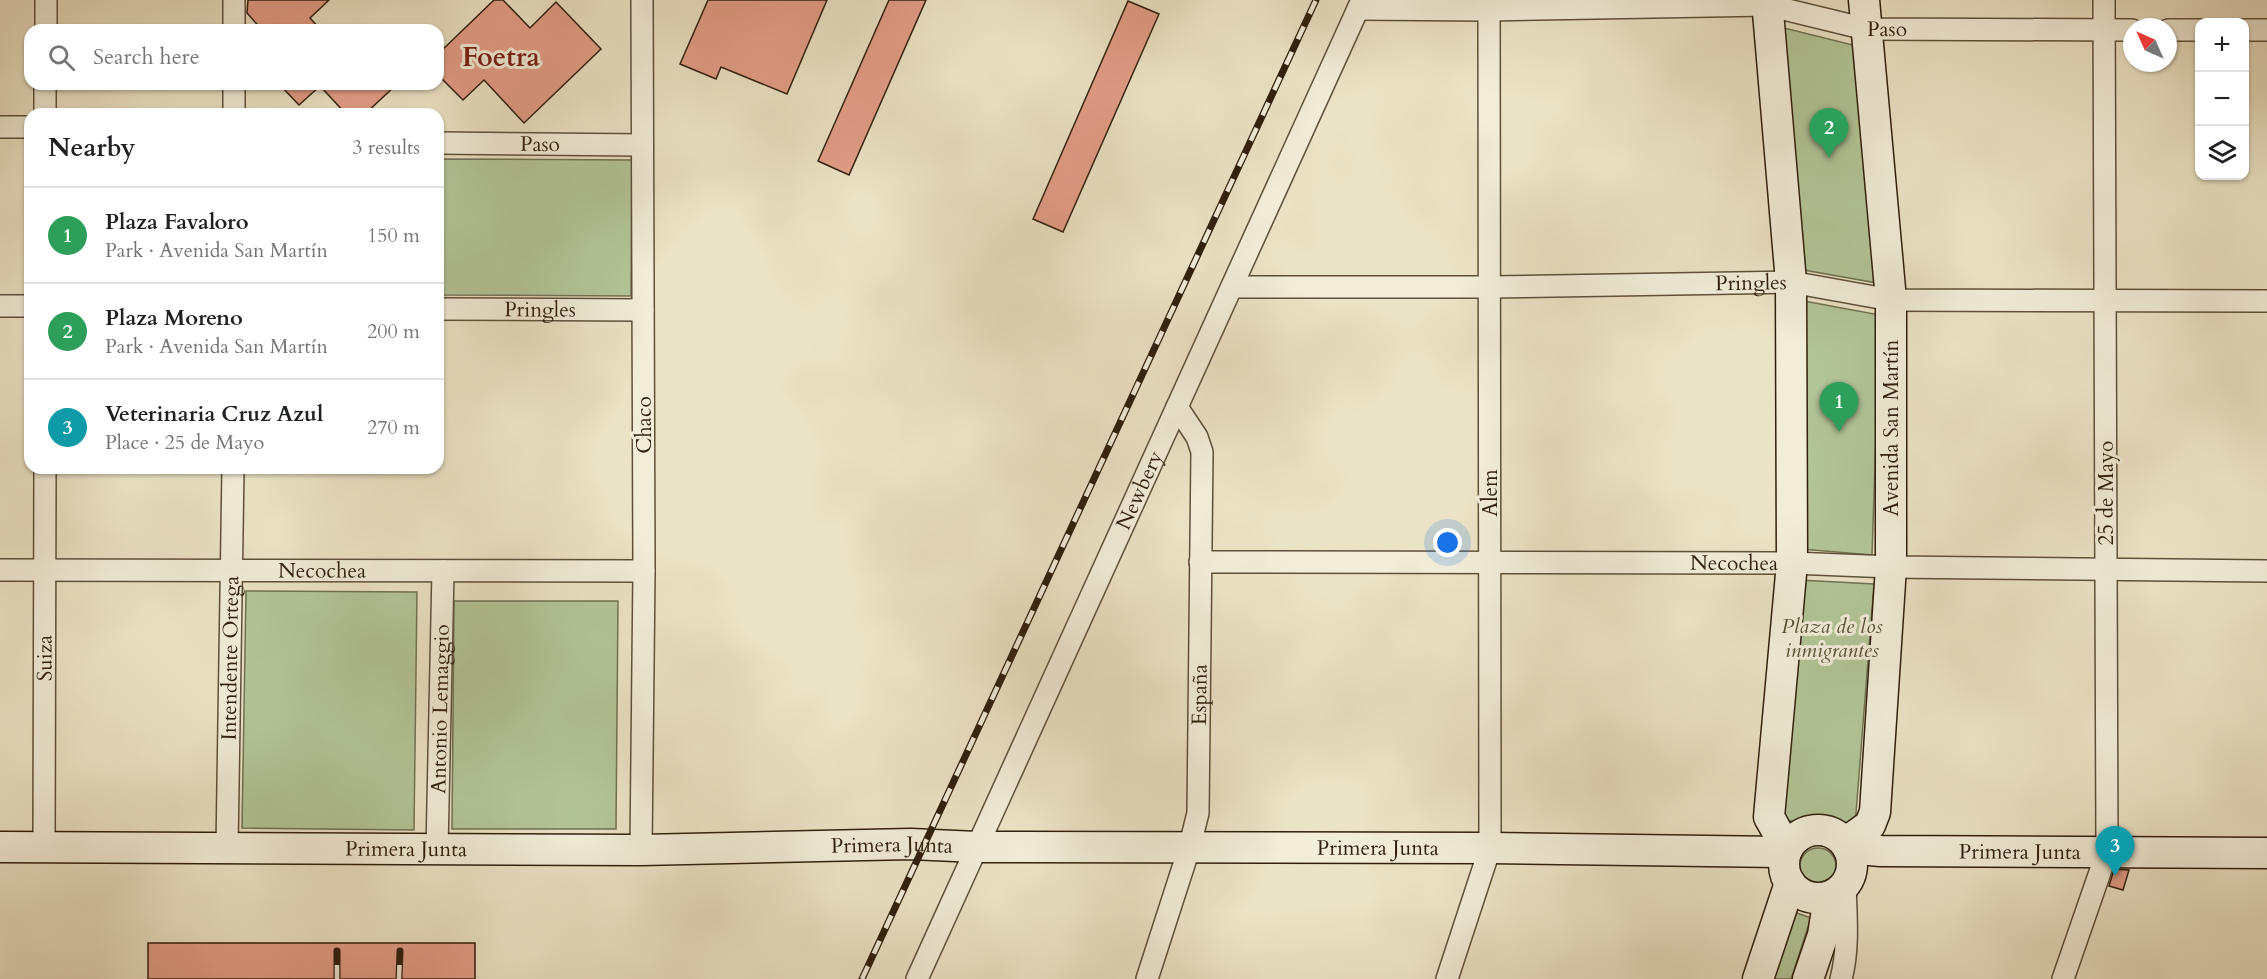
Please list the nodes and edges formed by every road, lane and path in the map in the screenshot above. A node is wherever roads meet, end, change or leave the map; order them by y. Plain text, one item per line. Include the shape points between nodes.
1 (46, 0) edge
2 (234, 0) edge
3 (642, 0) edge
4 (2104, 0) edge
5 (1767, 3) edge
6 (1360, 5) edge
7 (1489, 5) edge
8 (1865, 14) edge
9 (45, 24) edge
10 (234, 24) edge
11 (2104, 30) junction
12 (2123, 30) edge
13 (2177, 30) edge
14 (2195, 30) edge
15 (2249, 30) edge
16 (2267, 30) edge
17 (45, 90) edge
18 (234, 90) edge
19 (45, 108) edge
20 (234, 108) edge
21 (0, 127) edge
22 (24, 127) edge
23 (444, 143) edge
24 (642, 145) junction
25 (1791, 282) junction
26 (1233, 287) junction
27 (1490, 287) junction
28 (1891, 300) junction
29 (2105, 300) junction
30 (2267, 301) edge
31 (0, 306) edge
32 (24, 306) edge
33 (444, 309) edge
34 (643, 310) junction
35 (1177, 407) junction
36 (45, 474) edge
37 (233, 474) edge
38 (1200, 562) junction
39 (1792, 562) junction
40 (1490, 563) junction
41 (1891, 567) junction
42 (2106, 569) junction
43 (0, 570) edge
44 (45, 570) junction
45 (233, 570) junction
46 (443, 571) junction
47 (2267, 571) edge
48 (644, 572) junction
49 (0, 847) edge
50 (44, 847) junction
51 (977, 847) junction
52 (227, 848) junction
53 (1490, 848) junction
54 (436, 849) junction
55 (1189, 849) junction
56 (641, 850) junction
57 (1786, 851) junction
58 (2107, 852) junction
59 (2267, 853) edge
60 (1844, 870) junction
61 (1790, 883) junction
62 (917, 979) edge
63 (1147, 979) edge
64 (1447, 979) edge
65 (1758, 979) edge
66 (1808, 979) edge
67 (1841, 979) edge
68 (2063, 979) edge

1 - 9 street
2 - 10 street
3 - 24 street, Chaco
4 - 11 street, 25 de Mayo
5 - 7 street, Paso
5 - 8 street, Paso
5 - 25 main road
6 - 7 street, Paso
6 - 26 street, Newbery
7 - 27 street, Alem
8 - 11 street, Paso
8 - 28 main road, Avenida San Martín
11 - 12 street, Paso
11 - 29 street, 25 de Mayo
13 - 14 street
15 - 16 street
17 - 19 street
18 - 20 street
21 - 22 street
23 - 24 street, Paso
24 - 34 street, Chaco
25 - 27 street, Pringles
25 - 28 street, Pringles
25 - 39 main road
26 - 27 street, Pringles
26 - 35 street, Newbery
27 - 40 street, Alem
28 - 29 street, Pringles
28 - 41 main road, Avenida San Martín
29 - 30 street, Pringles
29 - 42 street, 25 de Mayo
31 - 32 street
33 - 34 street, Pringles
34 - 48 street, Chaco
35 - 38 street, España via 1202,452
35 - 51 street, Newbery
36 - 44 street, Suiza
37 - 45 street, Intendente Ortega
38 - 40 street, Necochea
38 - 55 street, España via 1198,813
39 - 40 street, Necochea
39 - 41 street, Necochea
39 - 57 main road via 1769,817
40 - 53 street, Alem
41 - 42 street, Necochea
41 - 60 main road, Avenida San Martín via 1875,812
42 - 47 street, Necochea
42 - 58 street, 25 de Mayo
43 - 44 street, Necochea
44 - 45 street, Necochea
44 - 50 street, Suiza
45 - 46 street, Necochea
45 - 52 street, Intendente Ortega
46 - 48 street, Necochea
46 - 54 street, Antonio Lemaggio
48 - 56 street, Chaco
49 - 50 main road, Primera Junta
50 - 52 main road, Primera Junta
51 - 55 main road, Primera Junta
51 - 56 main road, Primera Junta via 904,844
51 - 62 street, Newbery
52 - 54 main road, Primera Junta
53 - 55 main road, Primera Junta
53 - 57 main road, Primera Junta
53 - 64 street, Alem
54 - 56 main road, Primera Junta
55 - 63 street, España
57 - 60 main road via 1798,836 1808,831 1838,835
57 - 61 main road via 1784,871
58 - 59 main road, Primera Junta
58 - 60 main road, Primera Junta via 1881,851
58 - 68 street, 25 de Mayo
60 - 61 main road via 1810,897
60 - 66 main road
60 - 67 street via 1846,939
61 - 65 main road

